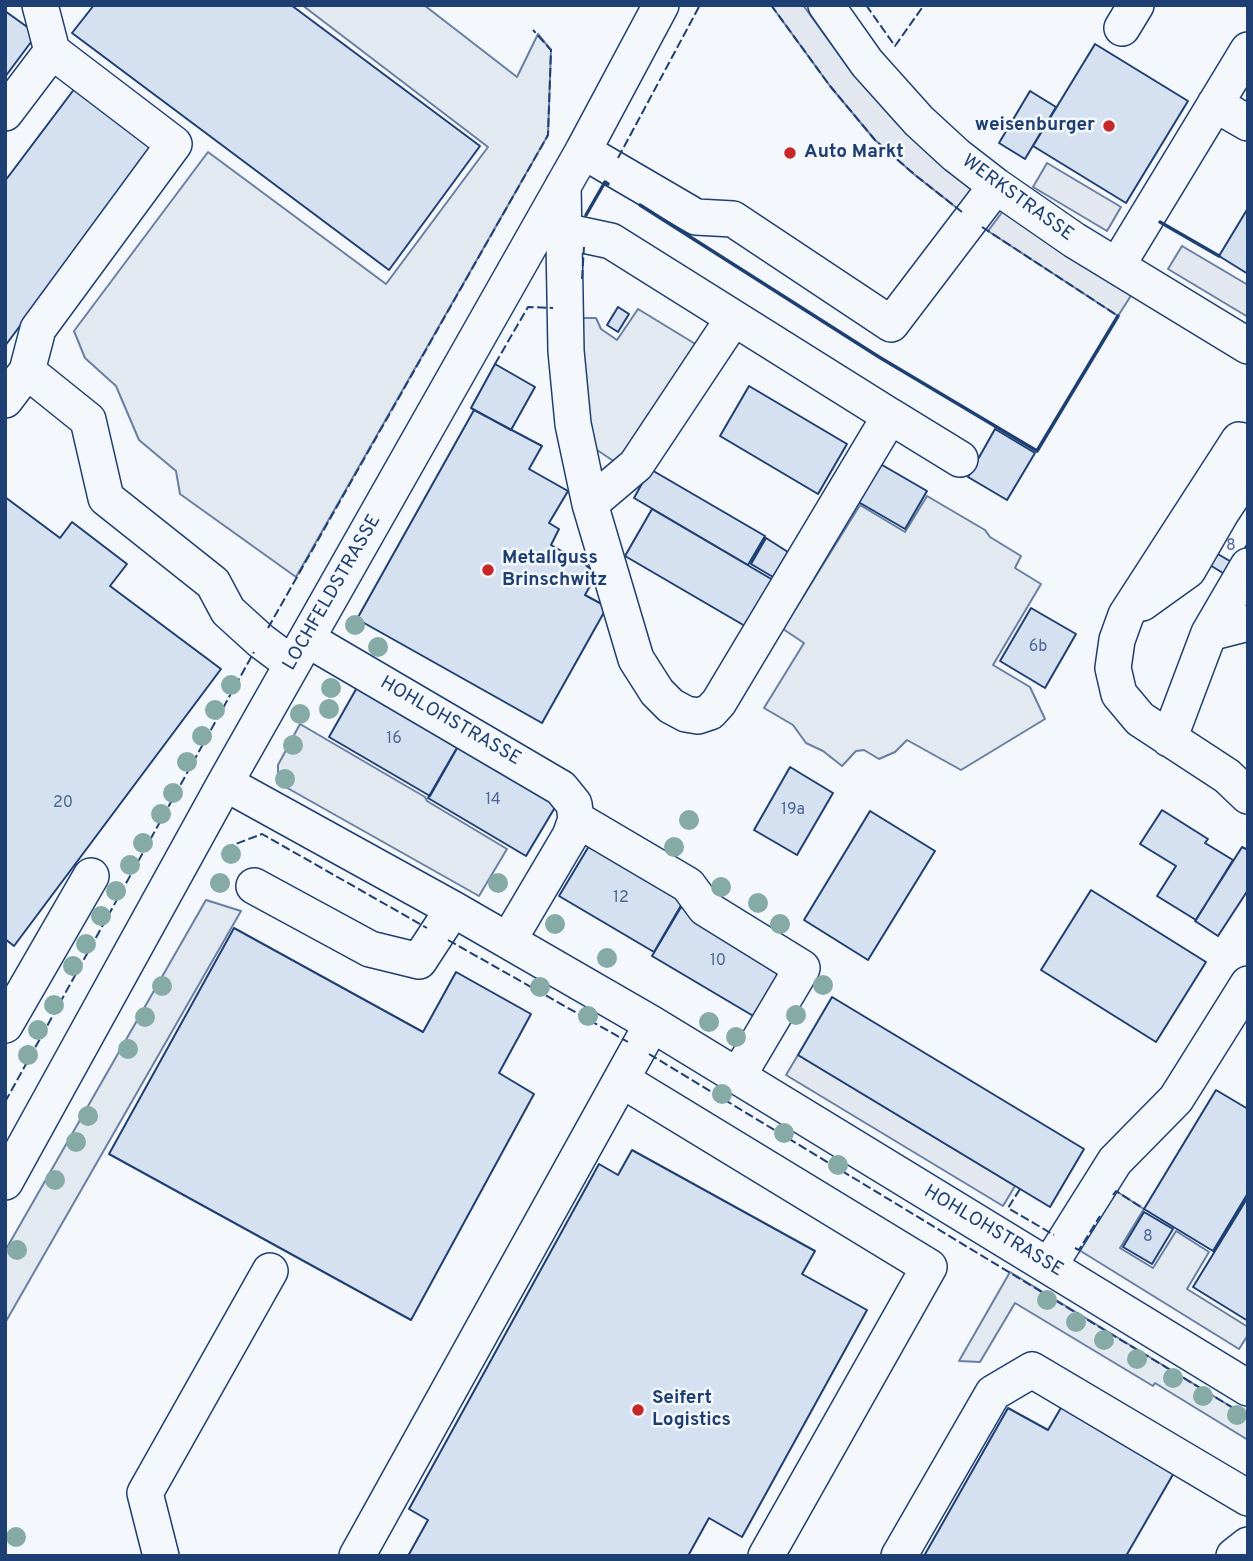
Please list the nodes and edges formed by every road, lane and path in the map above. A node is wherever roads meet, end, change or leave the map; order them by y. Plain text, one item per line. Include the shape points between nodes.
1 (40, 5) edge
2 (661, 5) edge
3 (826, 5) edge
4 (52, 51) junction
5 (1248, 51) edge
6 (1215, 104) junction
7 (5, 113) edge
8 (1248, 123) edge
9 (583, 151) junction
10 (562, 186) junction
11 (996, 186) junction
12 (564, 231) junction
13 (1117, 266) junction
14 (733, 320) junction
15 (1248, 346) edge
16 (27, 371) junction
17 (5, 400) edge
18 (890, 416) junction
19 (1248, 442) edge
20 (960, 459) dead end
21 (1248, 472) edge
22 (590, 504) junction
23 (1248, 566) edge
24 (1126, 615) junction
25 (1248, 623) edge
26 (1209, 633) junction
27 (300, 652) junction
28 (1169, 739) junction
29 (225, 783) junction
30 (1238, 786) edge
31 (576, 820) junction
32 (91, 876) dead end
33 (254, 886) dead end
34 (453, 909) junction
35 (508, 941) junction
36 (1248, 984) edge
37 (652, 1024) junction
38 (5, 1025) edge
39 (738, 1076) junction
40 (622, 1080) junction
41 (5, 1182) edge
42 (1049, 1266) junction
43 (270, 1271) dead end
44 (1248, 1388) edge
45 (1248, 1498) edge
46 (1248, 1545) edge
47 (161, 1556) edge
48 (357, 1556) edge
49 (766, 1556) edge
50 (899, 1556) edge
51 (1234, 1556) edge

1 - 4 street
2 - 9 street, LOCHFELDSTRASSE
3 - 11 street, WERKSTRASSE via 867,63 919,121
4 - 7 street
4 - 16 street via 174,144 38,329
5 - 6 street
6 - 8 street
6 - 13 street
9 - 10 street, LOCHFELDSTRASSE
9 - 11 street via 696,217 733,219 891,324
10 - 12 street
10 - 27 street, LOCHFELDSTRASSE
11 - 13 street, WERKSTRASSE
12 - 14 street via 611,241
12 - 22 street via 566,351 573,424
13 - 15 street, WERKSTRASSE
14 - 18 street
14 - 22 street via 636,465
16 - 17 street
16 - 27 street, HOHLOHSTRASSE via 88,420 106,498 213,583 228,611 261,640
18 - 20 street
18 - 22 street via 719,702 698,716 671,706 636,659
19 - 24 street via 1239,440
21 - 24 street via 1188,570
23 - 26 street
24 - 28 street via 1113,668 1119,694 1140,719
25 - 26 street
26 - 28 street
27 - 29 street, LOCHFELDSTRASSE
27 - 31 street, HOHLOHSTRASSE via 561,788 574,804
28 - 30 street
29 - 34 street, HOHLOHSTRASSE
29 - 41 street, LOCHFELDSTRASSE
31 - 35 street
31 - 39 street via 688,885 705,908 802,968
32 - 38 street
33 - 34 street via 370,949 419,961
34 - 35 street, HOHLOHSTRASSE
35 - 37 street, HOHLOHSTRASSE
36 - 42 street via 1177,1100 1115,1161
37 - 39 street, HOHLOHSTRASSE
37 - 40 street
39 - 42 street, HOHLOHSTRASSE
40 - 48 street
40 - 49 street via 929,1266
42 - 44 street, HOHLOHSTRASSE
43 - 47 street via 145,1493
45 - 50 street via 1032,1370 993,1393
46 - 51 street

